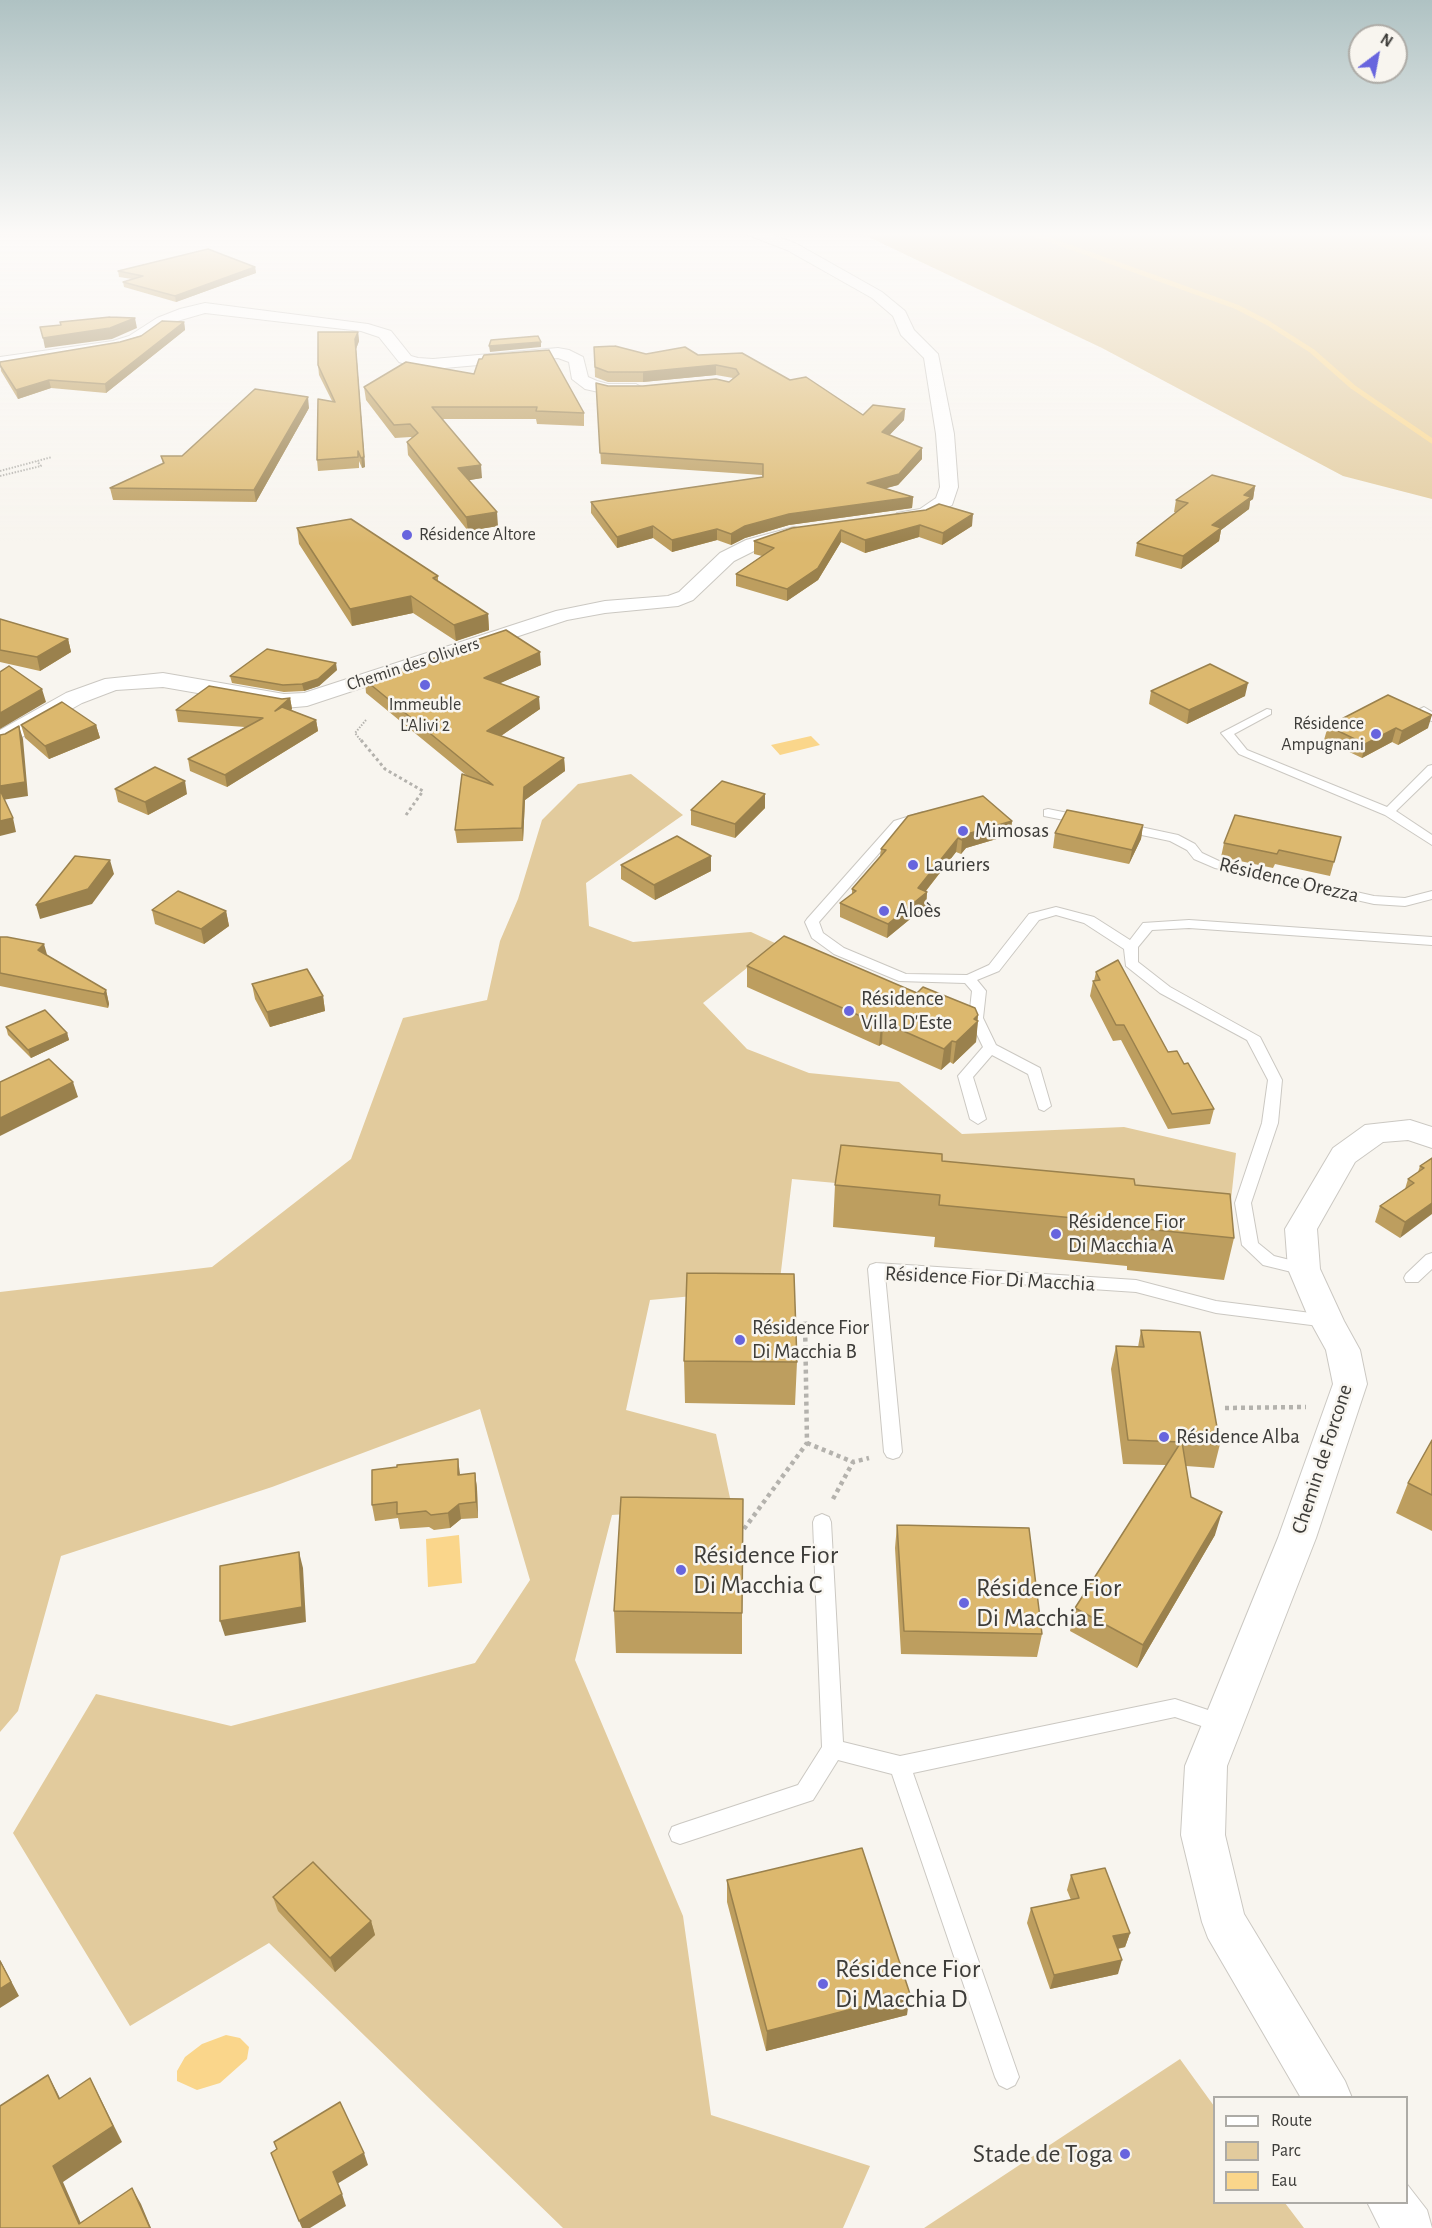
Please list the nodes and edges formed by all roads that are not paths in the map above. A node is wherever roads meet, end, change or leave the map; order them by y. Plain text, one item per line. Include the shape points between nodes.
1 (140, 336) edge
2 (387, 336) edge
3 (911, 336) edge
4 (0, 362) edge
5 (654, 388) edge
6 (882, 520) edge
7 (813, 530) edge
8 (1267, 712) dead end
9 (0, 740) edge
10 (1432, 769) edge
11 (940, 811) edge
12 (1389, 812) junction
13 (1048, 813) dead end
14 (1432, 841) edge
15 (1432, 895) edge
16 (1432, 941) edge
17 (1131, 947) junction
18 (969, 979) junction
19 (990, 1048) junction
20 (1044, 1106) dead end
21 (978, 1119) dead end
22 (1432, 1138) edge
23 (1432, 1259) edge
24 (1304, 1269) junction
25 (1412, 1278) dead end
26 (1327, 1321) junction
27 (893, 1452) road end
28 (822, 1522) road end
29 (1222, 1724) junction
30 (833, 1749) junction
31 (900, 1766) junction
32 (680, 1834) dead end
33 (1007, 2077) dead end
34 (1327, 2096) edge
35 (1393, 2204) edge
36 (1409, 2228) edge

1 - 4 street via 115,345
2 - 5 street via 405,359 416,363 558,353 577,360 580,379 591,385 608,389
3 - 6 street via 932,357 949,487 945,501 926,514
7 - 9 street, Chemin des Oliviers via 753,544 727,557 686,596 671,602 563,615 307,699 284,701 164,680 113,684 74,698
8 - 12 lane via 1227,733 1243,752
10 - 12 lane
11 - 18 lane via 898,824 812,922 817,935 838,951 904,978
12 - 14 lane
13 - 15 lane, Résidence Orezza via 1174,838 1215,864 1374,900 1405,902
16 - 17 lane via 1189,924 1148,926
17 - 18 lane via 1089,920 1056,911 1034,917 994,968
17 - 24 lane via 1131,963 1165,990 1253,1037 1275,1080 1270,1123 1243,1203 1250,1245 1269,1261
18 - 19 lane via 979,992 976,1018
19 - 20 lane via 1035,1071
19 - 21 lane via 965,1076
22 - 24 street, Chemin de Forcone via 1410,1130 1376,1132 1344,1155 1301,1229
23 - 25 lane
24 - 26 street, Chemin de Forcone
26 - 27 lane, Résidence Fior Di Macchia via 1216,1307 1136,1286 876,1269
26 - 29 street, Chemin de Forcone via 1344,1350 1350,1384 1297,1538
28 - 30 lane
29 - 31 lane via 1175,1708
29 - 34 street, Chemin de Forcone via 1206,1766 1203,1835 1224,1922
30 - 31 lane
30 - 32 lane via 805,1793
31 - 33 lane
35 - 36 street

